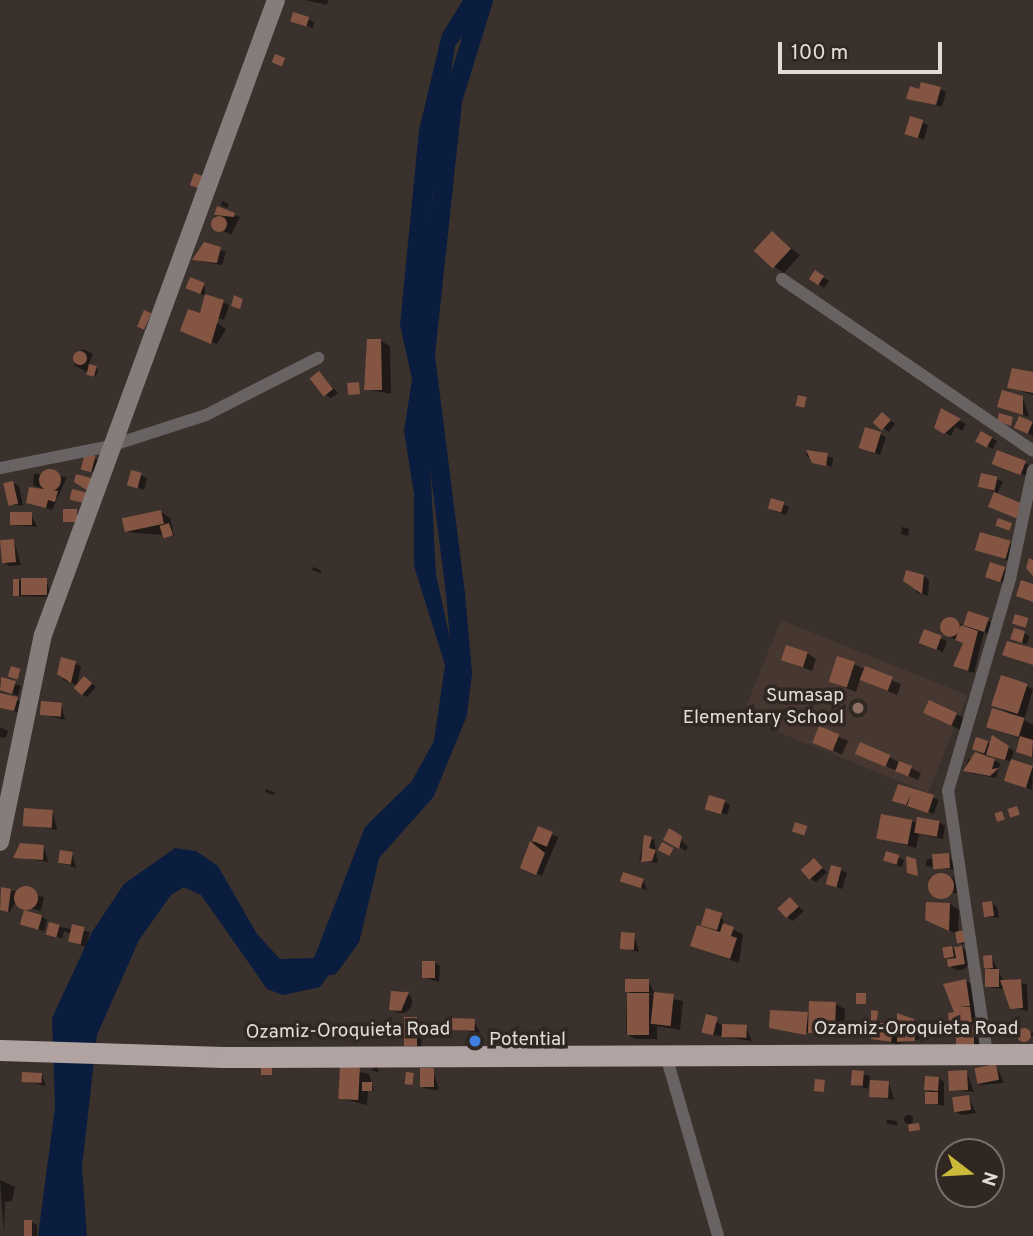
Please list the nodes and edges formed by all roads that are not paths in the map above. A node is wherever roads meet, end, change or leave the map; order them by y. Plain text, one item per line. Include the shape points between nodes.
1 (276, 0) edge
2 (782, 279) dead end
3 (318, 358) dead end
4 (110, 446) junction
5 (1033, 451) edge
6 (0, 468) edge
7 (1033, 470) edge
8 (0, 842) edge
9 (0, 1051) edge
10 (665, 1052) junction
11 (987, 1054) junction
12 (1033, 1054) edge
13 (718, 1236) edge

1 - 4 street
2 - 5 street
3 - 4 street via 253,395
4 - 6 street
4 - 8 street via 43,635
7 - 11 street via 1010,579 948,791
9 - 10 highway, Ozamiz-Oroquieta Road via 118,1056
10 - 11 highway, Ozamiz-Oroquieta Road
10 - 13 street
11 - 12 highway, Ozamiz-Oroquieta Road

